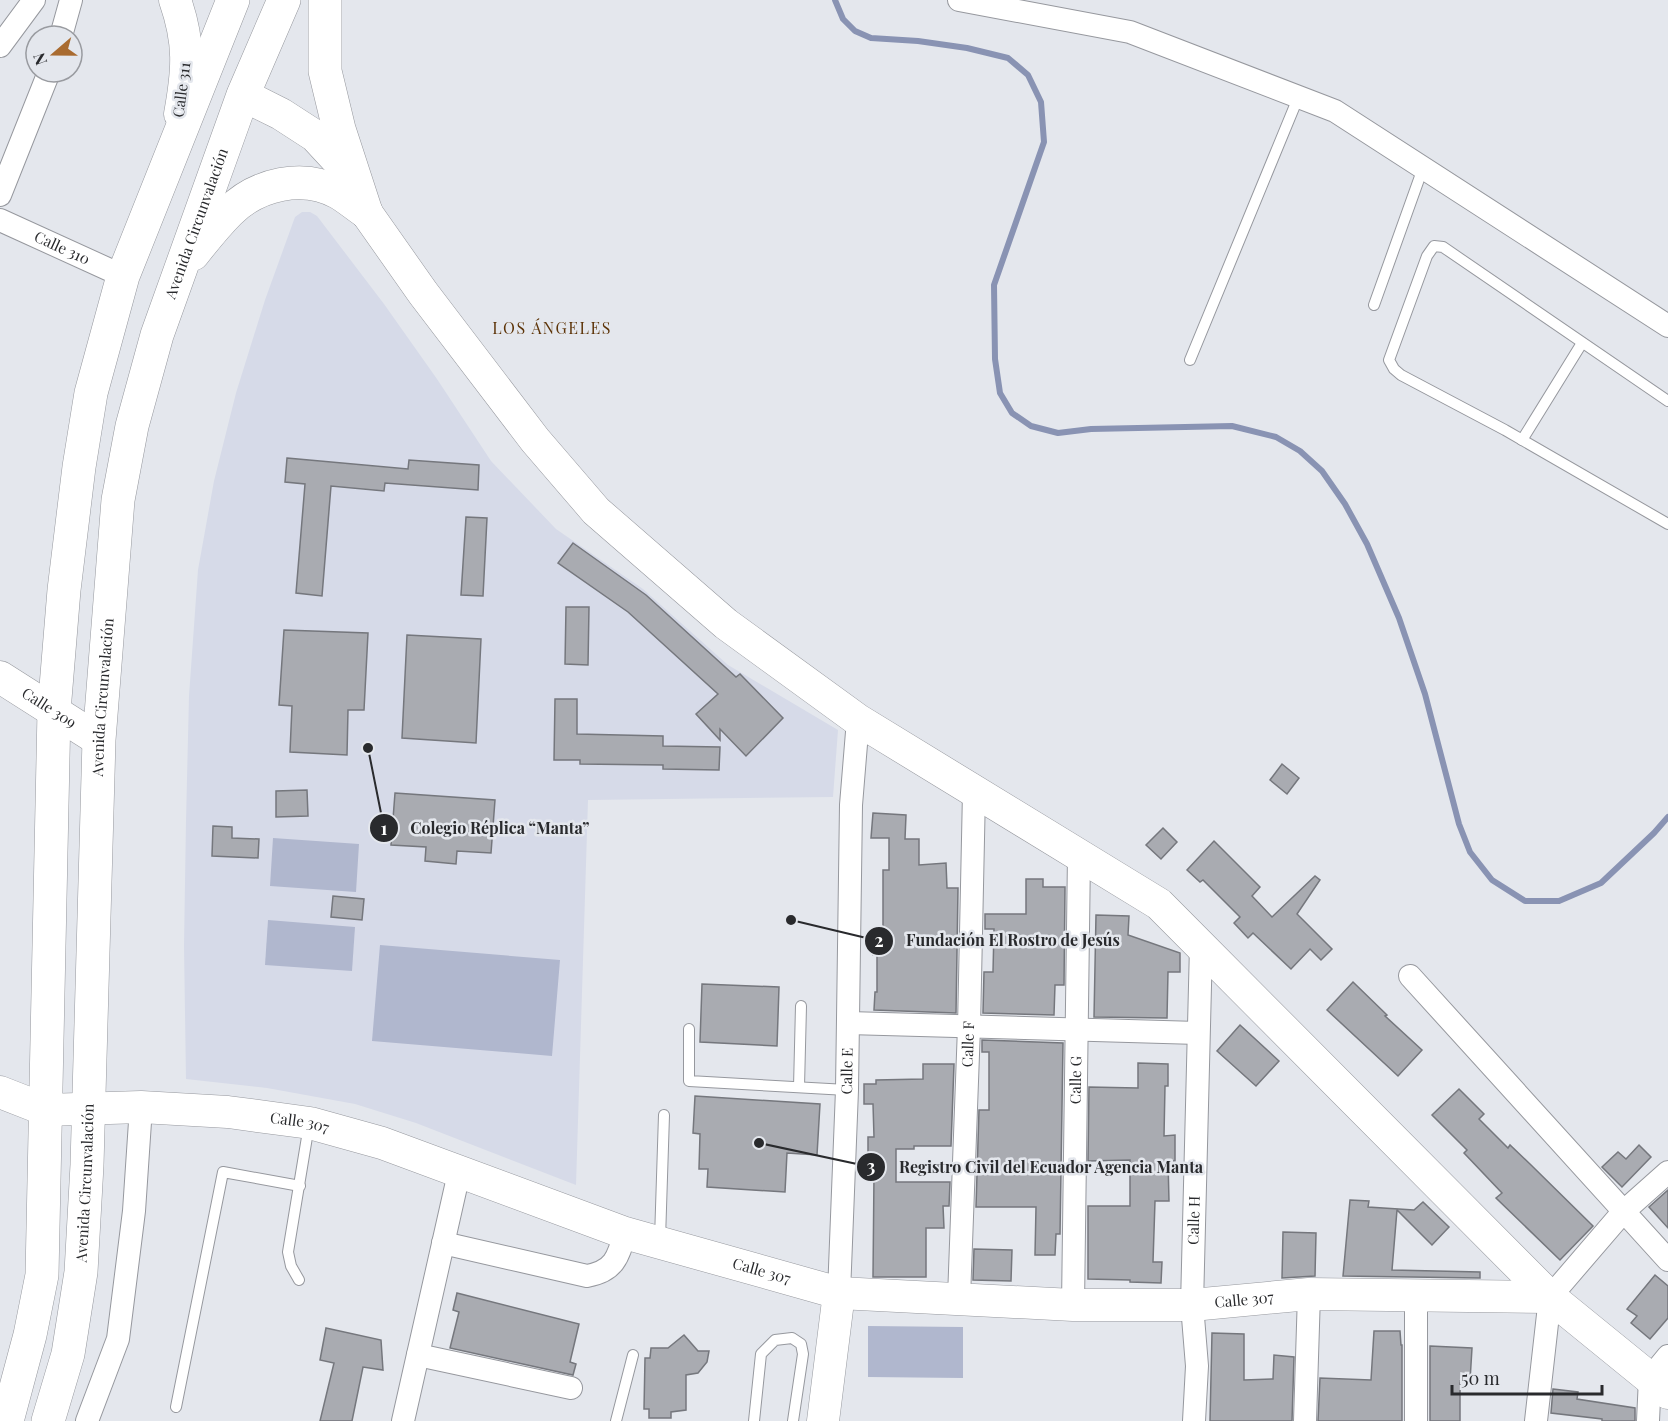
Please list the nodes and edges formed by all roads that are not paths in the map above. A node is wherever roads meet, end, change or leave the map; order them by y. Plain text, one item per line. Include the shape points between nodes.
1 (34, 0) edge
2 (71, 0) edge
3 (175, 0) edge
4 (233, 0) edge
5 (284, 0) edge
6 (325, 0) edge
7 (959, 0) edge
8 (64, 24) edge
9 (0, 46) edge
10 (44, 84) edge
11 (243, 95) junction
12 (1298, 98) junction
13 (174, 145) junction
14 (1423, 168) junction
15 (0, 195) edge
16 (366, 212) junction
17 (0, 220) edge
18 (180, 269) junction
19 (123, 276) junction
20 (1374, 305) dead end
21 (1668, 326) edge
22 (1582, 343) junction
23 (1190, 360) dead end
24 (1668, 401) edge
25 (1522, 440) junction
26 (1668, 524) edge
27 (0, 677) edge
28 (54, 711) junction
29 (858, 720) junction
30 (99, 740) junction
31 (974, 792) junction
32 (1079, 855) junction
33 (1201, 946) junction
34 (1410, 976) dead end
35 (801, 1006) dead end
36 (848, 1023) junction
37 (969, 1027) junction
38 (689, 1029) dead end
39 (1077, 1030) junction
40 (1198, 1033) junction
41 (798, 1087) junction
42 (847, 1090) junction
43 (0, 1092) edge
44 (141, 1107) junction
45 (88, 1109) junction
46 (46, 1110) junction
47 (664, 1115) dead end
48 (310, 1123) junction
49 (1668, 1172) edge
50 (459, 1173) junction
51 (300, 1186) junction
52 (1623, 1212) junction
53 (625, 1233) junction
54 (660, 1242) junction
55 (443, 1243) junction
56 (1668, 1260) edge
57 (299, 1280) dead end
58 (839, 1293) junction
59 (1309, 1294) junction
60 (1416, 1296) junction
61 (1550, 1297) junction
62 (958, 1298) junction
63 (1073, 1305) junction
64 (1192, 1305) junction
65 (418, 1355) junction
66 (633, 1355) dead end
67 (1662, 1376) edge
68 (571, 1388) dead end
69 (176, 1407) dead end
70 (7, 1421) edge
71 (48, 1421) edge
72 (87, 1421) edge
73 (403, 1421) edge
74 (616, 1421) edge
75 (754, 1421) edge
76 (793, 1421) edge
77 (823, 1421) edge
78 (1194, 1421) edge
79 (1305, 1421) edge
80 (1416, 1421) edge
81 (1536, 1421) edge
82 (1648, 1421) edge

1 - 9 street
2 - 8 street
3 - 13 street, Calle 311 via 182,21 187,76
4 - 13 highway
5 - 11 highway, Avenida Circunvalación
6 - 16 highway via 325,71
7 - 12 street via 1130,32
10 - 15 street
11 - 16 street via 315,136 339,162
11 - 18 highway, Avenida Circunvalación
12 - 14 street via 1335,111
12 - 23 lane
13 - 19 highway
14 - 20 lane
14 - 21 street
16 - 18 highway via 338,193 315,184 293,182 273,187 249,196 230,211
16 - 29 street via 535,440 596,511 726,624
17 - 19 street, Calle 310
18 - 30 highway, Avenida Circunvalación via 135,415 120,490
19 - 28 highway via 91,393 79,467
22 - 24 lane
22 - 25 lane
22 - 25 lane via 1443,247 1434,246 1427,256 1389,360 1394,369
25 - 26 lane
27 - 28 street, Calle 309
28 - 30 street, Calle 309
28 - 46 highway
29 - 31 street
29 - 36 street, Calle E via 851,805
30 - 45 highway, Avenida Circunvalación
31 - 32 street
31 - 37 street, Calle F
32 - 33 street via 1160,904
32 - 39 street, Calle G
33 - 40 street, Calle H
33 - 61 street
34 - 52 street
35 - 41 lane
36 - 37 street
36 - 42 street, Calle E
37 - 39 street
37 - 62 street, Calle F
38 - 41 lane via 689,1081
39 - 40 street
39 - 63 street, Calle G
40 - 64 street, Calle H
41 - 42 lane
42 - 58 street, Calle E
43 - 46 street, Calle 307
44 - 45 street, Calle 307
44 - 48 street, Calle 307 via 228,1112
44 - 72 street via 134,1211 118,1338
45 - 46 street, Calle 307
45 - 71 highway, Avenida Circunvalación via 81,1272 68,1354
46 - 70 highway via 42,1275
47 - 54 lane
48 - 50 street, Calle 307 via 382,1143
48 - 51 lane
49 - 52 street
50 - 53 street, Calle 307
50 - 55 street
51 - 57 lane via 288,1252
51 - 69 lane via 222,1172
52 - 56 street
52 - 61 street
53 - 54 street, Calle 307
53 - 55 street via 613,1265 601,1274 587,1276
54 - 58 street, Calle 307
55 - 65 street
58 - 62 street, Calle 307
58 - 77 street, Calle E
59 - 60 street, Calle 307
59 - 64 street, Calle 307
59 - 79 street
60 - 61 street, Calle 307
60 - 80 street
61 - 67 street
61 - 81 street
62 - 63 street, Calle 307
63 - 64 street, Calle 307
64 - 78 street, Calle H via 1197,1366
65 - 68 street
65 - 73 street
66 - 74 lane
67 - 82 street
75 - 76 lane via 761,1354 775,1340 792,1338 801,1344 803,1354

